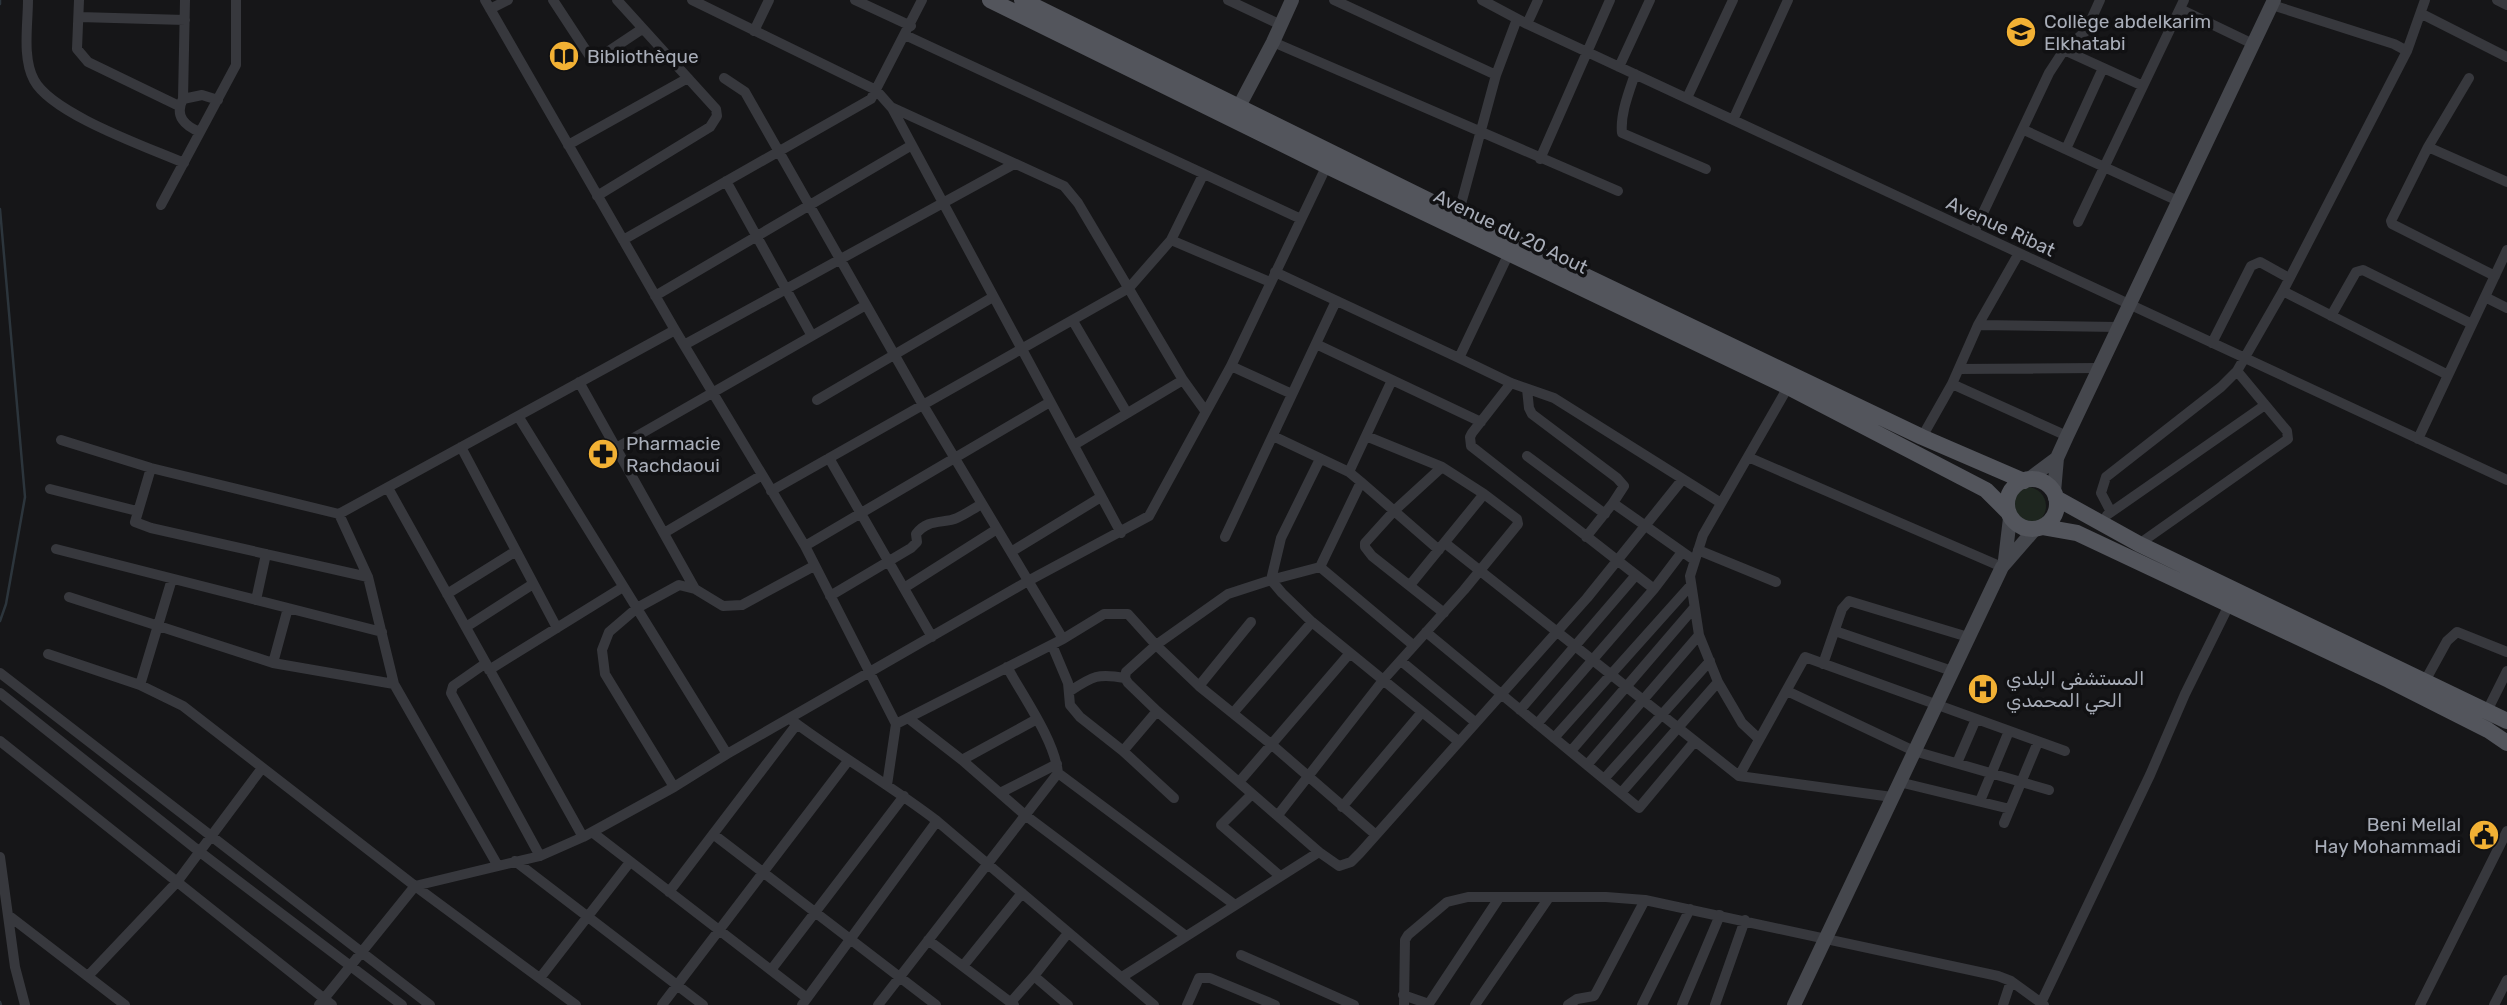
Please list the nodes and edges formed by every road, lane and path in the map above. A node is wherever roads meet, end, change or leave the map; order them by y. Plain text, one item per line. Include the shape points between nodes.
1 (28, 0) edge
2 (79, 0) edge
3 (185, 0) edge
4 (236, 0) edge
5 (508, 0) edge
6 (553, 0) edge
7 (617, 0) edge
8 (692, 0) edge
9 (769, 0) edge
10 (855, 0) edge
11 (990, 0) edge
12 (1022, 0) edge
13 (1228, 0) edge
14 (1292, 0) edge
15 (1334, 0) edge
16 (1482, 0) edge
17 (1538, 0) edge
18 (1610, 0) edge
19 (1650, 0) edge
20 (1733, 0) edge
21 (2100, 0) edge
22 (2425, 0) edge
23 (2497, 0) edge
24 (922, 1) edge
25 (1785, 1) edge
26 (2273, 2) edge
27 (488, 5) edge
28 (2182, 5) edge
29 (2507, 5) edge
30 (2422, 14) junction
31 (79, 17) junction
32 (185, 20) junction
33 (1522, 21) junction
34 (1281, 25) junction
35 (642, 29) junction
36 (754, 31) junction
37 (908, 31) junction
38 (1273, 42) junction
39 (2253, 44) junction
40 (2064, 50) junction
41 (2407, 51) junction
42 (1587, 52) junction
43 (2507, 57) edge
44 (1619, 66) junction
45 (2103, 68) junction
46 (1635, 74) junction
47 (1496, 75) junction
48 (688, 78) junction
49 (724, 78) dead end
50 (2469, 78) dead end
51 (2143, 86) junction
52 (876, 90) junction
53 (1687, 98) junction
54 (218, 100) junction
55 (181, 103) junction
56 (891, 107) junction
57 (1236, 113) junction
58 (1733, 120) junction
59 (2024, 130) junction
60 (200, 132) junction
61 (1479, 133) junction
62 (568, 145) junction
63 (912, 145) junction
64 (2428, 147) junction
65 (2066, 149) junction
66 (779, 151) junction
67 (1541, 159) junction
68 (1330, 160) junction
69 (184, 163) junction
70 (1014, 164) junction
71 (2104, 166) junction
72 (1706, 169) dead end
73 (1203, 175) junction
74 (726, 181) junction
75 (2507, 181) edge
76 (1618, 191) dead end
77 (597, 196) junction
78 (2178, 201) junction
79 (943, 203) junction
80 (161, 205) dead end
81 (810, 205) junction
82 (1458, 215) junction
83 (1301, 219) junction
84 (2078, 222) dead end
85 (1974, 232) junction
86 (756, 236) junction
87 (623, 240) junction
88 (1171, 240) junction
89 (2507, 250) edge
90 (1509, 253) junction
91 (2019, 253) junction
92 (841, 259) junction
93 (2495, 276) junction
94 (1272, 277) junction
95 (2289, 278) junction
96 (1129, 288) junction
97 (786, 289) junction
98 (2283, 291) junction
99 (655, 296) junction
100 (993, 297) junction
101 (2485, 298) junction
102 (1336, 301) junction
103 (2129, 304) junction
104 (866, 305) junction
105 (2507, 308) edge
106 (2331, 316) junction
107 (1073, 321) junction
108 (2472, 324) junction
109 (1978, 325) junction
110 (2118, 327) junction
111 (675, 330) junction
112 (812, 336) junction
113 (2212, 343) junction
114 (1316, 344) junction
115 (684, 345) junction
116 (1021, 349) junction
117 (895, 355) junction
118 (1459, 358) junction
119 (2245, 359) junction
120 (1231, 366) junction
121 (2098, 368) junction
122 (1959, 369) junction
123 (2237, 371) junction
124 (2448, 375) junction
125 (1183, 380) junction
126 (1392, 380) junction
127 (579, 382) junction
128 (1511, 383) junction
129 (1952, 384) junction
130 (1788, 387) junction
131 (1527, 389) junction
132 (712, 392) junction
133 (1292, 394) junction
134 (817, 400) dead end
135 (1050, 402) junction
136 (923, 405) junction
137 (2264, 405) junction
138 (1206, 412) junction
139 (1127, 413) junction
140 (518, 416) junction
141 (1481, 422) junction
142 (1273, 436) junction
143 (1366, 436) junction
144 (1922, 436) junction
145 (2067, 436) junction
146 (2418, 439) junction
147 (61, 440) dead end
148 (1073, 445) junction
149 (461, 447) junction
150 (616, 448) junction
151 (1527, 456) dead end
152 (1748, 457) junction
153 (830, 458) junction
154 (955, 458) junction
155 (2057, 458) junction
156 (1320, 459) junction
157 (1442, 467) junction
158 (151, 468) junction
159 (1349, 472) junction
160 (762, 475) junction
161 (1682, 480) junction
162 (2026, 480) junction
163 (2507, 480) edge
164 (1361, 482) junction
165 (388, 488) junction
166 (50, 489) dead end
167 (771, 491) junction
168 (1485, 494) junction
169 (2055, 495) junction
170 (1101, 497) junction
171 (1613, 503) junction
172 (1721, 503) junction
173 (982, 504) junction
174 (137, 511) junction
175 (1394, 511) junction
176 (861, 513) junction
177 (339, 514) junction
178 (1605, 514) junction
179 (2009, 514) junction
180 (2105, 517) junction
181 (1646, 527) junction
182 (2038, 528) junction
183 (997, 529) junction
184 (664, 533) junction
185 (1121, 533) junction
186 (1225, 537) dead end
187 (1587, 537) junction
188 (2139, 544) junction
189 (804, 545) junction
190 (1442, 546) junction
191 (56, 550) dead end
192 (516, 551) junction
193 (1682, 551) junction
194 (1011, 552) junction
195 (266, 554) junction
196 (1696, 555) junction
197 (888, 560) junction
198 (1619, 561) junction
199 (2003, 563) junction
200 (814, 566) junction
201 (1320, 567) junction
202 (1480, 571) junction
203 (1636, 575) junction
204 (368, 577) junction
205 (172, 579) junction
206 (1271, 580) junction
207 (1028, 581) junction
208 (1776, 582) dead end
209 (533, 584) junction
210 (1410, 584) junction
211 (1691, 585) junction
212 (623, 587) junction
213 (904, 588) junction
214 (695, 589) junction
215 (1654, 589) junction
216 (447, 594) junction
217 (830, 596) junction
218 (69, 597) dead end
219 (256, 600) junction
220 (2229, 605) junction
221 (288, 608) junction
222 (637, 608) junction
223 (1693, 609) junction
224 (1444, 613) junction
225 (1251, 622) dead end
226 (1312, 622) junction
227 (158, 627) junction
228 (466, 628) junction
229 (556, 628) junction
230 (1835, 631) junction
231 (382, 632) junction
232 (1426, 632) junction
233 (1558, 632) junction
234 (1699, 635) junction
235 (932, 637) junction
236 (1968, 637) junction
237 (1063, 639) junction
238 (1052, 645) junction
239 (1156, 645) junction
240 (1413, 645) junction
241 (1575, 646) junction
242 (1350, 653) junction
243 (2507, 653) edge
244 (48, 654) dead end
245 (1593, 660) junction
246 (1401, 661) junction
247 (1710, 661) junction
248 (273, 663) junction
249 (1823, 664) junction
250 (487, 667) junction
251 (1007, 667) junction
252 (1952, 671) junction
253 (2507, 671) edge
254 (0, 673) edge
255 (870, 673) junction
256 (1611, 674) junction
257 (1125, 678) junction
258 (1384, 679) junction
259 (2425, 681) junction
260 (1718, 682) junction
261 (394, 684) junction
262 (140, 685) junction
263 (1199, 686) junction
264 (1626, 687) junction
265 (1070, 691) junction
266 (1787, 691) junction
267 (0, 693) edge
268 (1502, 695) junction
269 (1643, 700) junction
270 (1937, 705) junction
271 (1520, 710) junction
272 (1157, 711) junction
273 (2487, 711) junction
274 (1422, 712) junction
275 (1233, 713) junction
276 (1661, 715) junction
277 (908, 718) junction
278 (1037, 719) junction
279 (1976, 719) junction
280 (793, 721) junction
281 (2507, 721) edge
282 (1475, 722) junction
283 (896, 724) junction
284 (1537, 724) junction
285 (1678, 728) junction
286 (2009, 731) junction
287 (1554, 738) junction
288 (1759, 739) junction
289 (0, 741) edge
290 (1458, 741) junction
291 (1695, 741) junction
292 (2038, 742) junction
293 (2507, 743) edge
294 (1271, 744) junction
295 (1123, 751) junction
296 (1571, 751) junction
297 (1914, 751) junction
298 (2065, 751) dead end
299 (727, 754) junction
300 (962, 760) junction
301 (848, 761) junction
302 (1957, 763) junction
303 (1587, 765) junction
304 (262, 768) junction
305 (1057, 769) junction
306 (1992, 773) junction
307 (1307, 776) junction
308 (1739, 776) junction
309 (1604, 779) junction
310 (1239, 782) junction
311 (1899, 782) junction
312 (2021, 782) junction
313 (887, 785) junction
314 (674, 787) junction
315 (2049, 790) dead end
316 (1000, 793) junction
317 (1621, 793) junction
318 (1252, 794) junction
319 (904, 796) junction
320 (1892, 797) junction
321 (1174, 798) dead end
322 (1980, 801) junction
323 (1342, 807) junction
324 (2010, 808) junction
325 (1025, 815) junction
326 (1278, 815) junction
327 (937, 821) junction
328 (2004, 822) dead end
329 (2507, 831) edge
330 (713, 834) junction
331 (587, 835) junction
332 (1376, 835) junction
333 (211, 837) junction
334 (200, 852) junction
335 (1319, 852) junction
336 (540, 856) junction
337 (0, 857) edge
338 (515, 862) junction
339 (631, 862) junction
340 (988, 863) junction
341 (498, 866) junction
342 (763, 872) junction
343 (1280, 876) junction
344 (177, 882) junction
345 (415, 886) junction
346 (669, 892) junction
347 (1022, 892) junction
348 (1499, 898) junction
349 (1548, 899) junction
350 (1645, 900) junction
351 (1235, 905) junction
352 (1690, 909) junction
353 (815, 912) junction
354 (8, 915) junction
355 (1720, 915) junction
356 (586, 916) junction
357 (1745, 920) junction
358 (719, 930) junction
359 (1068, 933) junction
360 (1186, 936) junction
361 (850, 939) junction
362 (1826, 939) junction
363 (928, 940) junction
364 (361, 952) junction
365 (1241, 956) dead end
366 (351, 965) junction
367 (963, 966) junction
368 (771, 970) junction
369 (88, 976) junction
370 (1034, 976) junction
371 (899, 977) junction
372 (1122, 977) junction
373 (540, 978) junction
374 (2507, 980) edge
375 (2011, 981) junction
376 (677, 985) junction
377 (1403, 1000) edge
378 (804, 1002) edge
379 (325, 1003) edge
380 (1063, 1003) edge
381 (1012, 1004) edge
382 (2043, 1004) edge
383 (25, 1005) edge
384 (125, 1005) edge
385 (402, 1005) edge
386 (430, 1005) edge
387 (576, 1005) edge
388 (662, 1005) edge
389 (704, 1005) edge
390 (878, 1005) edge
391 (936, 1005) edge
392 (1154, 1005) edge
393 (1187, 1005) edge
394 (1275, 1005) edge
395 (1354, 1005) edge
396 (1475, 1005) edge
397 (1568, 1005) edge
398 (1642, 1005) edge
399 (1682, 1005) edge
400 (1715, 1005) edge
401 (1794, 1005) edge
402 (2003, 1005) edge
403 (2420, 1005) edge
404 (2494, 1005) edge

1 - 69 street via 28,54 32,78 42,92 104,128
2 - 31 street
3 - 32 street
4 - 54 street via 236,65
5 - 27 street
6 - 35 street via 589,55 603,55
7 - 35 street
8 - 36 street
9 - 36 street
10 - 37 street
11 - 57 main road, Avenue du 20 Aout
12 - 57 main road, Avenue du 20 Aout
13 - 34 street
14 - 34 street
15 - 47 street
16 - 33 street, Avenue Ribat
17 - 33 street
18 - 42 street
19 - 44 street
20 - 53 street
21 - 40 street via 2086,31
22 - 30 street
23 - 29 street
24 - 37 street
25 - 58 street
26 - 39 street
26 - 41 street
27 - 62 street
28 - 39 street
28 - 51 street
30 - 41 street
30 - 43 street
31 - 32 street
31 - 55 street via 77,49 88,62
32 - 55 street
33 - 42 street, Avenue Ribat
33 - 47 street
34 - 38 street
35 - 48 street
36 - 52 street
37 - 52 street
37 - 73 street
38 - 57 street
38 - 61 street
39 - 78 street
40 - 45 street
40 - 59 street
41 - 95 street
42 - 44 street, Avenue Ribat
42 - 67 street
44 - 46 street, Avenue Ribat
45 - 51 street
45 - 65 street
46 - 53 street, Avenue Ribat
46 - 72 street via 1622,133
47 - 61 street
48 - 62 street
48 - 77 street via 716,109 716,122
49 - 66 street via 744,92
50 - 64 street
51 - 71 street
52 - 56 street
52 - 66 street via 871,99
53 - 58 street, Avenue Ribat
54 - 55 street via 202,95
54 - 60 street
55 - 60 street via 181,120
56 - 63 street
56 - 70 street
57 - 68 main road, Avenue du 20 Aout
58 - 85 street, Avenue Ribat
59 - 65 street
59 - 85 street
60 - 69 street
61 - 67 street
61 - 82 street
62 - 77 street
63 - 79 street
63 - 81 street
64 - 75 street
64 - 93 street via 2392,224
65 - 71 street
66 - 74 street
66 - 81 street
67 - 76 street
68 - 82 main road, Avenue du 20 Aout
68 - 83 street
68 - 90 main road, Avenue du 20 Aout
69 - 80 street
70 - 79 street
70 - 96 street via 1064,186
71 - 78 street
71 - 84 street
73 - 83 street
73 - 88 street
74 - 86 street
74 - 87 street
77 - 87 street
78 - 103 street
79 - 92 street
79 - 100 street
81 - 86 street
81 - 92 street
82 - 144 main road, Avenue du 20 Aout
83 - 94 street
85 - 91 street, Avenue Ribat
86 - 97 street
86 - 99 street
87 - 99 street
88 - 94 street
88 - 96 street
89 - 93 street
90 - 118 street
90 - 130 main road, Avenue du 20 Aout
91 - 103 street, Avenue Ribat
91 - 109 street
92 - 97 street
92 - 104 street
93 - 101 street
94 - 102 street
94 - 120 street
95 - 98 street
95 - 113 street via 2260,262 2251,266
96 - 107 street
96 - 125 street
97 - 112 street
97 - 115 street
98 - 106 street
98 - 119 street
99 - 111 street
100 - 116 street
100 - 117 street
101 - 105 street
101 - 108 street
102 - 114 street
102 - 118 street
103 - 110 street
103 - 113 street, Avenue Ribat
104 - 112 street
104 - 117 street
106 - 108 street via 2356,272 2363,270
106 - 124 street
107 - 116 street
107 - 139 street
108 - 124 street
109 - 110 street
109 - 122 street
110 - 121 street
111 - 115 street
111 - 127 street
112 - 132 street
113 - 119 street, Avenue Ribat
114 - 126 street
114 - 133 street
115 - 132 street
116 - 135 street
116 - 136 street
117 - 134 street
117 - 136 street
118 - 128 street
119 - 123 street
119 - 146 street, Avenue Ribat
120 - 133 street
120 - 138 street
121 - 122 street
121 - 145 street
122 - 129 street
123 - 137 street
123 - 180 street via 2106,477 2101,493
124 - 146 street
125 - 138 street
125 - 139 street
126 - 141 street
126 - 143 street
127 - 140 street
127 - 150 street
128 - 131 street
128 - 141 street
129 - 144 street
129 - 145 street
130 - 152 street
130 - 179 main road, Avenue du 20 Aout via 1986,490
131 - 161 street via 1554,398
131 - 171 street via 1532,414 1621,482 1624,486
132 - 150 street
132 - 160 street
133 - 142 street
135 - 148 street
135 - 154 street
136 - 153 street
136 - 154 street
137 - 180 street
137 - 188 street via 2287,431 2288,439
138 - 185 street via 1149,516
139 - 148 street
140 - 149 street
140 - 212 street
141 - 187 street via 1470,437 1471,446
142 - 156 street
142 - 186 street
143 - 157 street
143 - 159 street
144 - 162 main road, Avenue du 20 Aout
145 - 155 street
146 - 163 street, Avenue Ribat
147 - 158 street
148 - 170 street
149 - 165 street
149 - 192 street
150 - 184 street
151 - 178 street
152 - 172 street
152 - 199 street
153 - 167 street
153 - 176 street
154 - 173 street
154 - 176 street
155 - 162 street
155 - 169 street
156 - 159 street
156 - 206 street via 1281,538
157 - 168 street
157 - 175 street
158 - 174 street
158 - 177 street
159 - 164 street
160 - 167 street
160 - 184 street
161 - 172 street
161 - 181 street
162 - 169 main road via 2046,484
162 - 179 main road via 2010,492
164 - 175 street
164 - 201 street
165 - 177 street
165 - 216 street
166 - 174 street
167 - 189 street
168 - 190 street
168 - 202 street via 1518,522
169 - 180 main road
169 - 182 main road via 2054,517
170 - 185 street
170 - 194 street
171 - 178 street
171 - 181 street
172 - 196 street
173 - 183 street
173 - 197 street via 957,518 919,529 915,544
174 - 195 street via 135,522 151,528
175 - 190 street
175 - 210 street via 1365,547
176 - 189 street
176 - 197 street
177 - 204 street
178 - 187 street
179 - 182 main road via 2021,527
179 - 199 street
180 - 188 main road
181 - 193 street
181 - 198 street
182 - 199 street
182 - 220 main road via 2077,533
183 - 194 street
183 - 213 street
184 - 214 street
185 - 207 street
187 - 198 street
188 - 259 main road
189 - 200 street
190 - 202 street
190 - 210 street
191 - 205 street
192 - 209 street
192 - 216 street
193 - 196 street
193 - 215 street
194 - 207 street
195 - 204 street
195 - 219 street
196 - 208 street
196 - 211 street
197 - 213 street
197 - 217 street
198 - 203 street
198 - 233 street
199 - 236 street
200 - 214 street via 741,606 723,606
200 - 217 street
201 - 206 street
201 - 240 street
202 - 224 street
202 - 233 street
203 - 215 street
203 - 241 street
204 - 231 street
205 - 219 street
205 - 227 street
206 - 226 street
206 - 239 street via 1228,594
207 - 235 street
207 - 237 street
209 - 228 street
209 - 229 street
210 - 224 street
211 - 223 street
211 - 256 street
212 - 222 street
212 - 229 street
213 - 235 street
214 - 222 street via 679,585
215 - 245 street
216 - 228 street
217 - 255 street
218 - 227 street
219 - 221 street
220 - 293 main road via 2389,680
220 - 382 street
221 - 231 street
221 - 248 street
222 - 299 street
222 - 314 street via 609,632 602,650 605,674
223 - 234 street
223 - 264 street
224 - 232 street
225 - 263 street
226 - 242 street
226 - 275 street
227 - 248 street
227 - 262 street
228 - 250 street
229 - 250 street
230 - 236 street via 1849,601
230 - 249 street
230 - 252 street
231 - 261 street
232 - 240 street
232 - 268 street
233 - 241 street
233 - 268 street
234 - 247 street
234 - 269 street
235 - 255 street
236 - 252 street
237 - 238 street
237 - 239 street via 1104,614 1128,614
238 - 251 street
238 - 265 street
239 - 257 street via 1130,667
239 - 263 street
240 - 246 street
241 - 245 street
241 - 271 street
242 - 258 street
242 - 294 street
243 - 259 street via 2457,632
244 - 262 street
245 - 256 street
245 - 284 street
246 - 258 street
246 - 282 street
247 - 260 street
247 - 276 street
248 - 261 street
249 - 266 street via 1805,657
249 - 270 street
250 - 331 street
250 - 336 street via 453,686 451,693
251 - 277 street
251 - 278 street
252 - 270 street
253 - 273 street
254 - 333 street
255 - 280 street
255 - 283 street
256 - 264 street
256 - 287 street
257 - 265 street via 1093,676
257 - 272 street
258 - 274 street
258 - 307 street
259 - 273 main road
260 - 285 street
260 - 288 street via 1742,723
261 - 341 street
262 - 304 street via 183,706
263 - 275 street
264 - 269 street
264 - 296 street
265 - 295 street via 1070,705 1080,717
266 - 288 street
266 - 297 street
267 - 334 street
268 - 271 street
268 - 282 street
269 - 276 street
269 - 303 street
270 - 279 street
270 - 297 street
271 - 284 street
272 - 295 street
272 - 310 street
273 - 281 main road
274 - 290 street
274 - 323 street
275 - 294 street
276 - 285 street
276 - 309 street
277 - 283 street
277 - 300 street
278 - 300 street
278 - 305 street
279 - 286 street
279 - 302 street
280 - 299 street
280 - 301 street
280 - 330 street
282 - 290 street
283 - 313 street
284 - 287 street
285 - 291 street
285 - 317 street
286 - 292 street
286 - 306 street
287 - 296 street
288 - 308 street
289 - 344 street
290 - 332 street
291 - 308 street
291 - 317 street via 1639,808
292 - 298 street
292 - 312 street
294 - 307 street
294 - 310 street
295 - 321 street
296 - 303 street
297 - 302 street
297 - 311 street
299 - 314 street
300 - 316 street
301 - 313 street
301 - 342 street
302 - 306 street
303 - 309 street
304 - 333 street
304 - 345 street
305 - 316 street
305 - 325 street
305 - 351 street
306 - 312 street
306 - 322 street
307 - 323 street
307 - 326 street
308 - 320 street
309 - 317 street
310 - 318 street
311 - 320 street
311 - 322 street
312 - 315 street
312 - 324 street
313 - 319 street
314 - 331 street
316 - 325 street
318 - 326 street
318 - 343 street via 1221,825
319 - 327 street
319 - 353 street
320 - 362 street
322 - 324 street
323 - 332 street
324 - 328 street
325 - 340 street
325 - 360 street
326 - 335 street
327 - 340 street
327 - 361 street
329 - 403 street
330 - 342 street
330 - 346 street
331 - 336 street
331 - 339 street
332 - 335 street via 1345,865 1339,866
333 - 334 street
333 - 364 street
334 - 344 street
334 - 366 street
335 - 343 street
336 - 338 street
337 - 354 street
338 - 341 street
338 - 356 street
339 - 346 street
339 - 356 street
340 - 347 street
340 - 363 street
341 - 345 street
342 - 353 street
342 - 358 street
343 - 351 street
344 - 369 street
344 - 379 street
345 - 364 street
345 - 373 street
346 - 358 street
347 - 359 street
347 - 367 street
348 - 349 street
348 - 377 street via 1430,1002
348 - 377 street via 1447,902 1408,936
349 - 350 street
349 - 396 street
350 - 352 street
350 - 397 street via 1594,996
351 - 360 street
352 - 355 street
352 - 398 street
353 - 361 street
353 - 368 street
354 - 369 street
354 - 383 street
355 - 357 street
355 - 399 street
356 - 373 street
356 - 376 street
357 - 362 street
357 - 400 street
358 - 368 street
358 - 376 street
359 - 370 street
359 - 372 street
360 - 372 street
361 - 371 street
361 - 378 street
362 - 375 street
362 - 401 street
363 - 367 street
363 - 371 street
364 - 366 street
364 - 386 street
365 - 395 street
366 - 379 street
366 - 385 street
367 - 381 street
368 - 378 street
369 - 384 street
370 - 380 street
370 - 381 street
371 - 390 street
371 - 391 street
372 - 392 street
373 - 387 street
374 - 404 street
375 - 382 street
375 - 402 street
376 - 388 street
376 - 389 street
393 - 394 street via 1202,977

